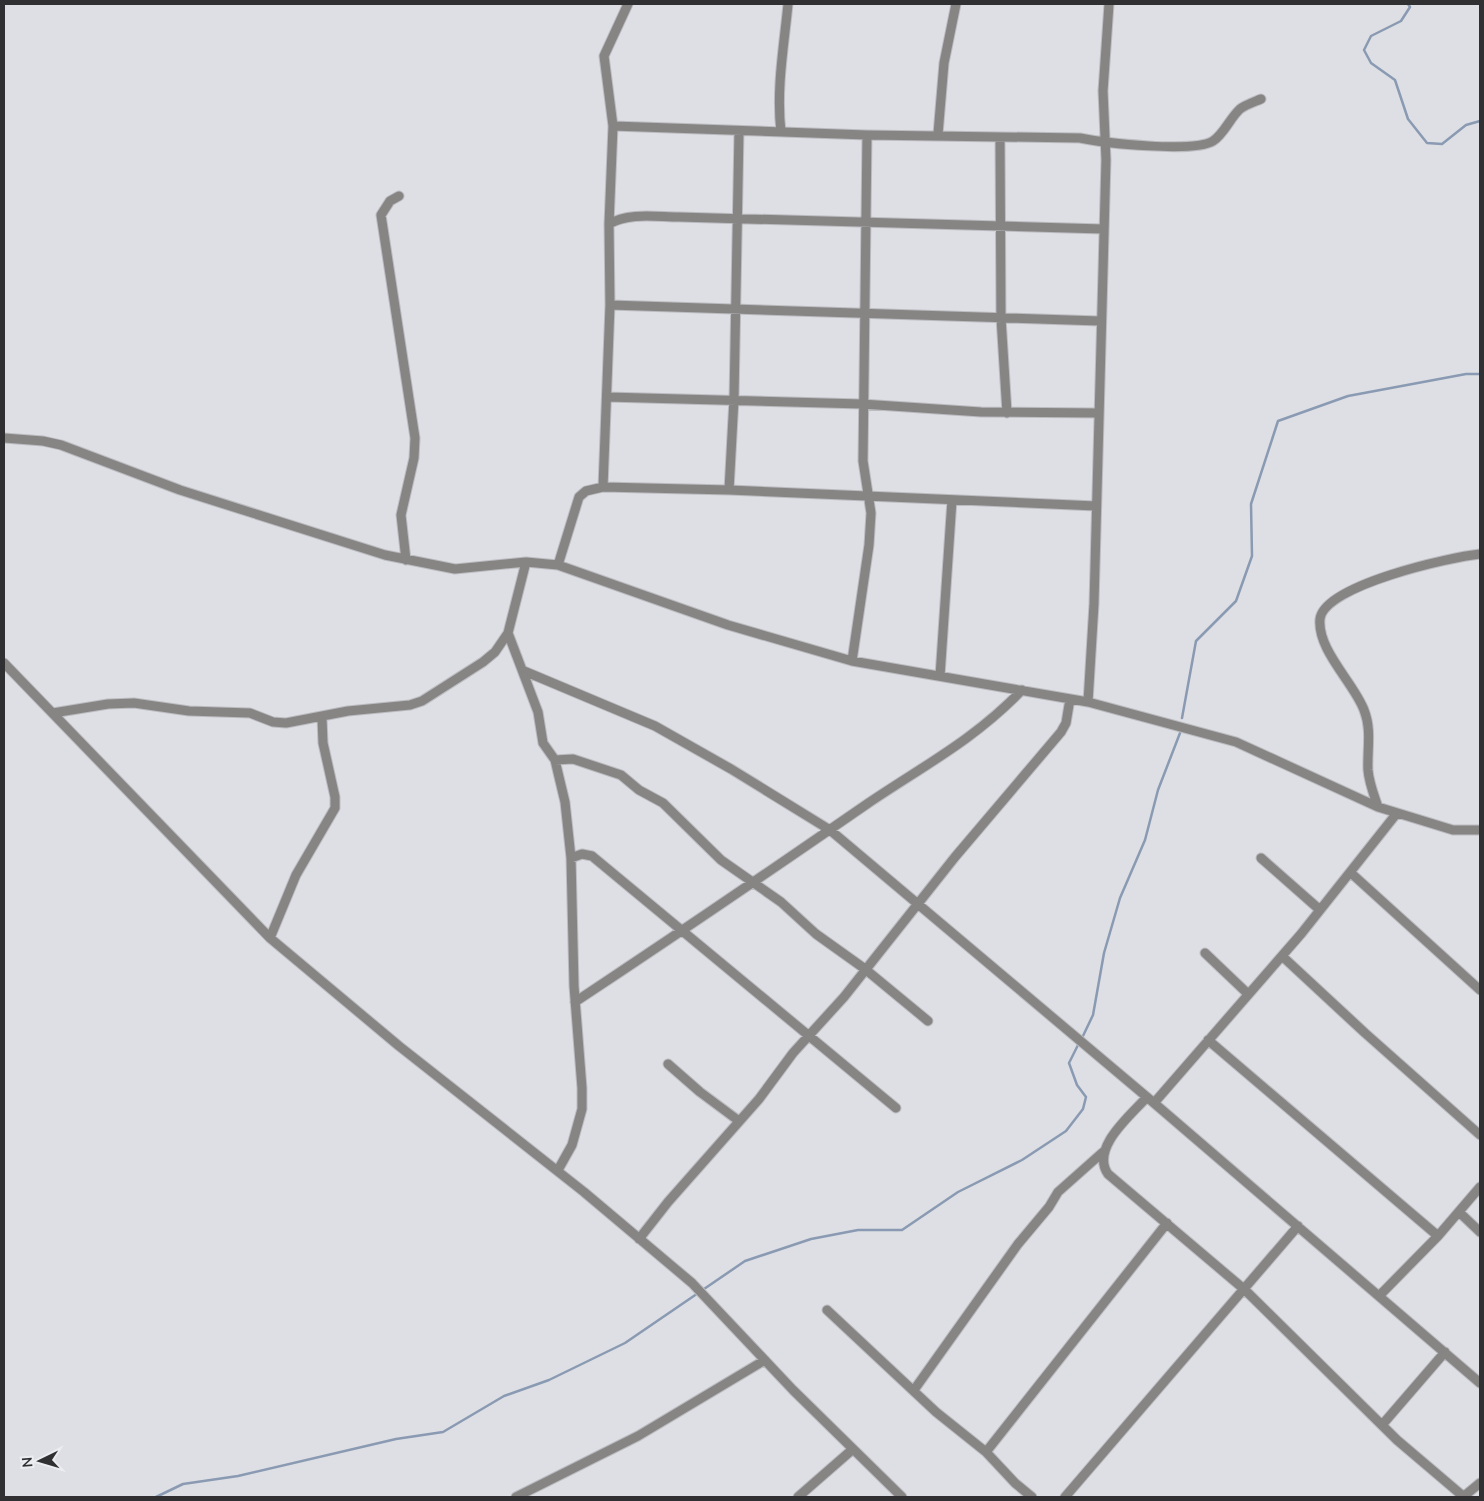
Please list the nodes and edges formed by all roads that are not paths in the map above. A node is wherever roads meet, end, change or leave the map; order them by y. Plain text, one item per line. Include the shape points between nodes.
1 (628, 4) edge
2 (788, 4) edge
3 (956, 4) edge
4 (1109, 4) edge
5 (1260, 99) dead end
6 (613, 126) junction
7 (739, 131) junction
8 (781, 132) junction
9 (938, 134) junction
10 (867, 135) junction
11 (1000, 138) junction
12 (1106, 143) junction
13 (399, 196) dead end
14 (738, 219) junction
15 (866, 223) junction
16 (609, 224) junction
17 (999, 226) junction
18 (1103, 229) junction
19 (610, 305) junction
20 (736, 308) junction
21 (865, 314) junction
22 (1001, 318) junction
23 (1100, 321) junction
24 (607, 397) junction
25 (734, 399) junction
26 (862, 404) junction
27 (1007, 412) junction
28 (1098, 414) junction
29 (4, 438) edge
30 (603, 488) junction
31 (729, 490) junction
32 (868, 497) junction
33 (952, 500) junction
34 (1096, 506) junction
35 (1480, 554) edge
36 (406, 560) junction
37 (526, 562) junction
38 (558, 566) junction
39 (508, 633) junction
40 (852, 661) junction
41 (4, 663) edge
42 (524, 671) junction
43 (940, 676) junction
44 (1022, 690) junction
45 (1070, 699) junction
46 (1088, 702) junction
47 (53, 713) junction
48 (322, 718) junction
49 (555, 760) junction
50 (1378, 807) junction
51 (1397, 813) junction
52 (830, 830) junction
53 (1480, 830) edge
54 (571, 858) junction
55 (1261, 858) dead end
56 (1350, 873) junction
57 (753, 882) junction
58 (919, 905) junction
59 (1320, 910) junction
60 (682, 931) junction
61 (270, 938) junction
62 (1205, 954) dead end
63 (1282, 956) junction
64 (866, 969) junction
65 (1480, 990) edge
66 (1247, 993) junction
67 (575, 1002) junction
68 (928, 1021) dead end
69 (809, 1035) junction
70 (1208, 1040) junction
71 (668, 1064) dead end
72 (1150, 1100) junction
73 (896, 1108) dead end
74 (739, 1121) junction
75 (1480, 1135) edge
76 (1103, 1152) junction
77 (558, 1170) junction
78 (1480, 1187) edge
79 (1459, 1212) junction
80 (1167, 1223) junction
81 (1298, 1226) junction
82 (1480, 1232) edge
83 (1438, 1236) junction
84 (639, 1239) junction
85 (1245, 1290) junction
86 (1379, 1296) junction
87 (827, 1310) dead end
88 (1445, 1352) junction
89 (765, 1360) junction
90 (1480, 1383) edge
91 (914, 1390) junction
92 (1382, 1426) junction
93 (853, 1449) junction
94 (986, 1452) junction
95 (1480, 1483) edge
96 (516, 1497) edge
97 (798, 1497) edge
98 (902, 1497) edge
99 (1032, 1497) edge
100 (1065, 1497) edge
101 (1464, 1497) edge

1 - 6 street via 604,56
2 - 8 street via 782,49
3 - 9 street via 944,63
4 - 12 street via 1103,91
5 - 12 street via 1241,109 1213,141 1203,145
6 - 7 street
6 - 16 street
7 - 8 street
7 - 14 street
8 - 10 street
9 - 10 street
9 - 11 street
10 - 15 street
11 - 12 street via 1080,138
11 - 17 street
12 - 18 street
13 - 36 street via 390,200 381,214 415,438 414,458 401,515
14 - 15 street
14 - 16 street via 628,217
14 - 20 street
15 - 17 street
15 - 21 street
16 - 19 street
17 - 18 street
17 - 22 street
18 - 23 street
19 - 20 street
19 - 24 street
20 - 21 street
20 - 25 street
21 - 22 street
21 - 26 street
22 - 23 street
22 - 27 street
23 - 28 street
24 - 25 street
24 - 30 street
25 - 26 street
25 - 31 street
26 - 27 street
26 - 32 street via 862,461
27 - 28 street
28 - 34 street
29 - 36 street via 43,440 61,445 180,490
30 - 31 street
30 - 38 street via 586,491 579,498
31 - 32 street
32 - 33 street
32 - 40 street via 871,513 869,545
33 - 34 street
33 - 43 street
34 - 46 street
35 - 50 street via 1446,559 1388,576 1330,604 1322,613 1321,626 1330,654 1365,711 1369,725 1369,780
36 - 37 street via 455,569
37 - 38 street
37 - 39 street
38 - 40 street via 728,625
39 - 42 street
39 - 48 street via 489,657 422,701
40 - 43 street
41 - 47 street
42 - 49 street via 538,712 543,743
42 - 52 street via 656,726
43 - 44 street
44 - 45 street
44 - 52 street via 998,715 960,745
45 - 46 street
45 - 58 street via 1061,732
46 - 50 street via 1236,742
47 - 48 street via 134,703 189,711 250,713 273,722
47 - 61 street
48 - 61 street via 335,808 296,874
49 - 54 street via 565,802
49 - 57 street via 573,759 621,775 663,803 722,860
50 - 51 street
51 - 53 street via 1453,830
51 - 56 street
52 - 57 street
52 - 58 street
54 - 60 street via 582,854 592,856
54 - 67 street
55 - 59 street
56 - 59 street
56 - 65 street
57 - 60 street
57 - 64 street via 816,934
58 - 64 street
58 - 72 street
59 - 63 street
60 - 67 street
60 - 69 street
61 - 77 street via 399,1046
62 - 66 street
63 - 66 street
63 - 75 street
64 - 68 street
64 - 69 street
66 - 70 street
67 - 77 street via 582,1110 572,1145
69 - 73 street
69 - 74 street
70 - 72 street
70 - 83 street
71 - 74 street
72 - 76 street via 1106,1144
72 - 81 street
74 - 84 street
76 - 80 street via 1108,1174
76 - 91 street via 1058,1192
77 - 84 street
78 - 79 street
79 - 82 street
79 - 83 street
80 - 85 street
80 - 94 street
81 - 85 street
81 - 86 street
83 - 86 street
84 - 89 street via 692,1284
85 - 92 street
85 - 100 street
86 - 88 street
87 - 91 street
88 - 90 street
88 - 92 street
89 - 93 street
89 - 96 street via 638,1436
91 - 94 street
92 - 101 street
93 - 97 street
93 - 98 street
94 - 99 street
95 - 101 street

